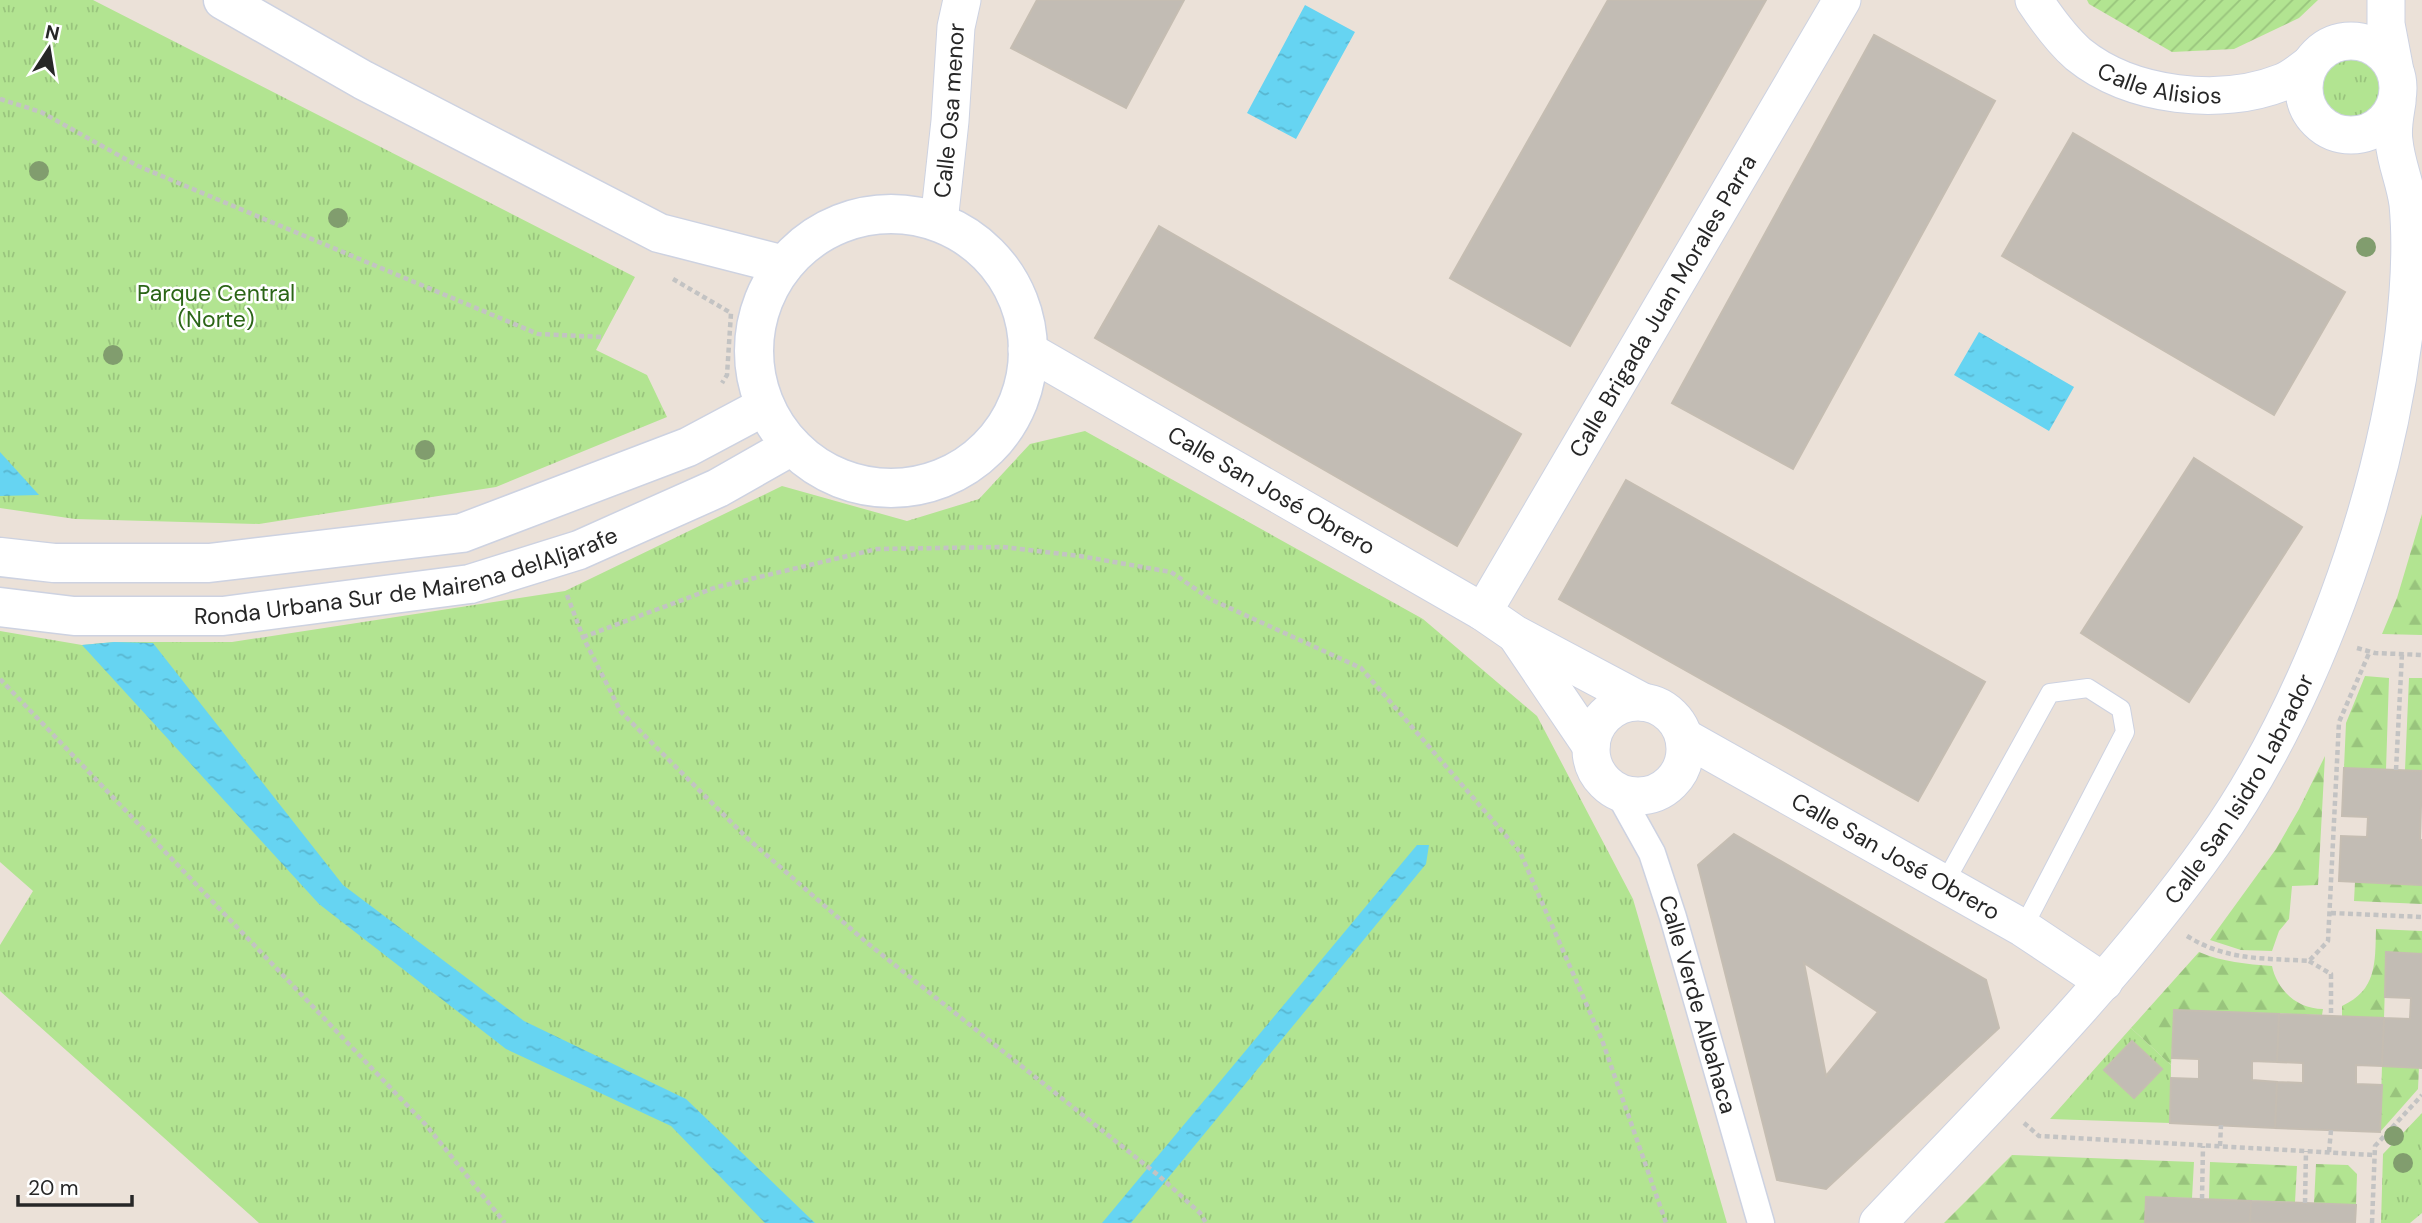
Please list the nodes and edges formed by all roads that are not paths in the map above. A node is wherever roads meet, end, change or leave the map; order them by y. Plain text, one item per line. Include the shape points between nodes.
1 (223, 0) edge
2 (962, 0) edge
3 (1842, 0) edge
4 (2034, 0) edge
5 (2366, 0) edge
6 (2386, 0) edge
7 (2319, 56) junction
8 (2394, 66) junction
9 (2397, 103) junction
10 (2335, 133) junction
11 (939, 222) junction
12 (2408, 256) junction
13 (784, 265) junction
14 (1027, 350) junction
15 (765, 405) junction
16 (792, 446) junction
17 (0, 557) edge
18 (0, 607) edge
19 (1483, 612) junction
20 (1515, 634) junction
21 (1643, 702) junction
22 (1684, 737) junction
23 (1591, 746) junction
24 (1618, 792) junction
25 (1944, 884) junction
26 (2023, 928) junction
27 (2104, 982) junction
28 (1761, 1223) edge
29 (1878, 1223) edge

1 - 13 street via 363,80 659,233
2 - 11 street, Calle Osa menor
3 - 19 street, Calle Brigada Juan Morales Parra
4 - 7 street, Calle Alisios via 2078,54 2114,76 2150,90 2191,94 2264,88 2287,80
5 - 7 street via 2343,35
6 - 8 street
7 - 8 street via 2343,42 2358,41 2372,45
7 - 10 street via 2305,77 2304,90 2313,116
8 - 9 street
9 - 10 street via 2373,130
9 - 12 street, Calle San Isidro Labrador via 2393,139 2407,200
10 - 12 street, Calle San Isidro Labrador via 2361,151 2378,171
11 - 13 street via 892,213 844,220
11 - 14 street via 990,255 1013,288 1028,334
12 - 27 street, Calle San Isidro Labrador via 2404,332 2378,471 2356,548 2322,637 2253,779 2213,842
13 - 15 street via 772,279 754,324 758,392
14 - 16 street via 1026,379 1008,424 973,461 930,483 882,489 845,481 803,458
14 - 19 street, Calle San José Obrero
15 - 16 street
15 - 17 street, Ronda Urbana Sur de Mairena delAljarafe via 688,447 462,533 209,563 54,563
16 - 18 street, Ronda Urbana Sur de Mairena delAljarafe via 718,488 579,550 470,584 223,616 74,616
19 - 20 street, Calle San José Obrero
20 - 21 street, Calle San José Obrero
20 - 23 street, Calle San José Obrero
21 - 22 street via 1661,707
21 - 23 street via 1624,704 1607,713 1595,729
22 - 24 street via 1685,758 1676,778 1660,791 1638,797
22 - 25 street, Calle San José Obrero
23 - 24 street via 1594,764 1606,784
24 - 28 street, Calle Verde Albahaca via 1652,853
25 - 26 street, Calle San José Obrero
25 - 26 lane via 2050,693 2088,688 2121,709 2125,732
26 - 27 street, Calle San José Obrero
27 - 29 street, Calle San Isidro Labrador

